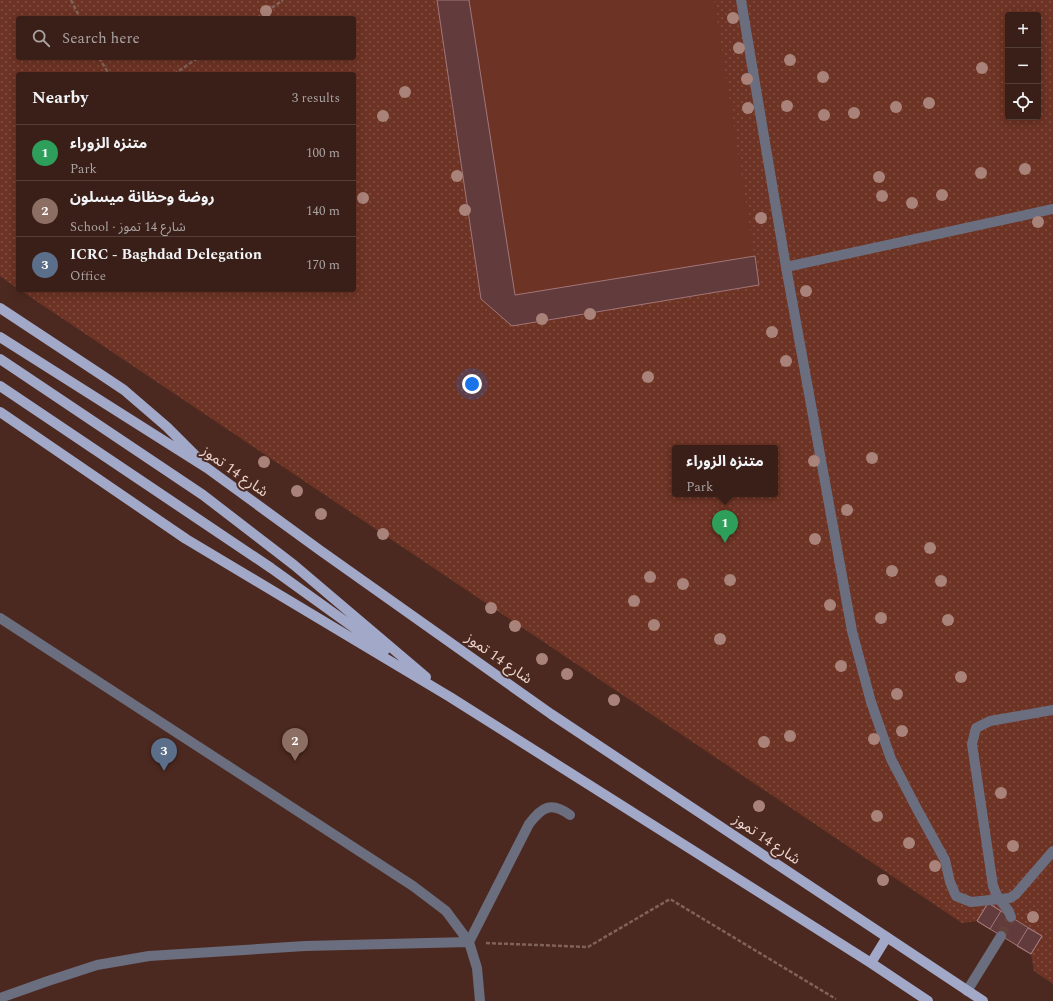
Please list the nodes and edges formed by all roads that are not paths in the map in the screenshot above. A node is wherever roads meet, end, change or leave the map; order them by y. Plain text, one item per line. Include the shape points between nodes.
1 (741, 0) edge
2 (1053, 210) edge
3 (786, 267) junction
4 (0, 308) edge
5 (0, 337) edge
6 (0, 359) edge
7 (0, 386) edge
8 (0, 412) edge
9 (207, 468) junction
10 (0, 618) edge
11 (450, 697) junction
12 (1053, 710) edge
13 (570, 815) dead end
14 (1053, 851) edge
15 (998, 898) junction
16 (1011, 918) dead end
17 (1001, 936) tunnel mouth
18 (887, 937) junction
19 (468, 942) junction
20 (871, 963) junction
21 (967, 991) junction
22 (0, 998) edge
23 (480, 1001) edge
24 (928, 1001) edge
25 (983, 1001) edge

1 - 3 street
2 - 3 street
3 - 15 street via 852,631 871,702 891,760 945,860 956,896 971,902
4 - 9 main road via 124,390 167,427
5 - 9 main road, شارع 14 تموز
6 - 11 main road via 209,500 294,565
7 - 11 main road via 271,568
8 - 11 main road via 186,539
9 - 18 main road, شارع 14 تموز via 551,714
10 - 19 street via 412,886 446,911
11 - 20 main road
12 - 15 street via 990,721 976,728 972,744 993,886
13 - 19 street via 550,806 535,816
14 - 15 street via 1016,894 1010,898
15 - 16 street
17 - 21 street
18 - 20 main road
18 - 21 main road, شارع 14 تموز
19 - 22 street via 305,946 149,956 98,965
19 - 23 street via 477,968
20 - 24 main road
21 - 25 main road, شارع 14 تموز

